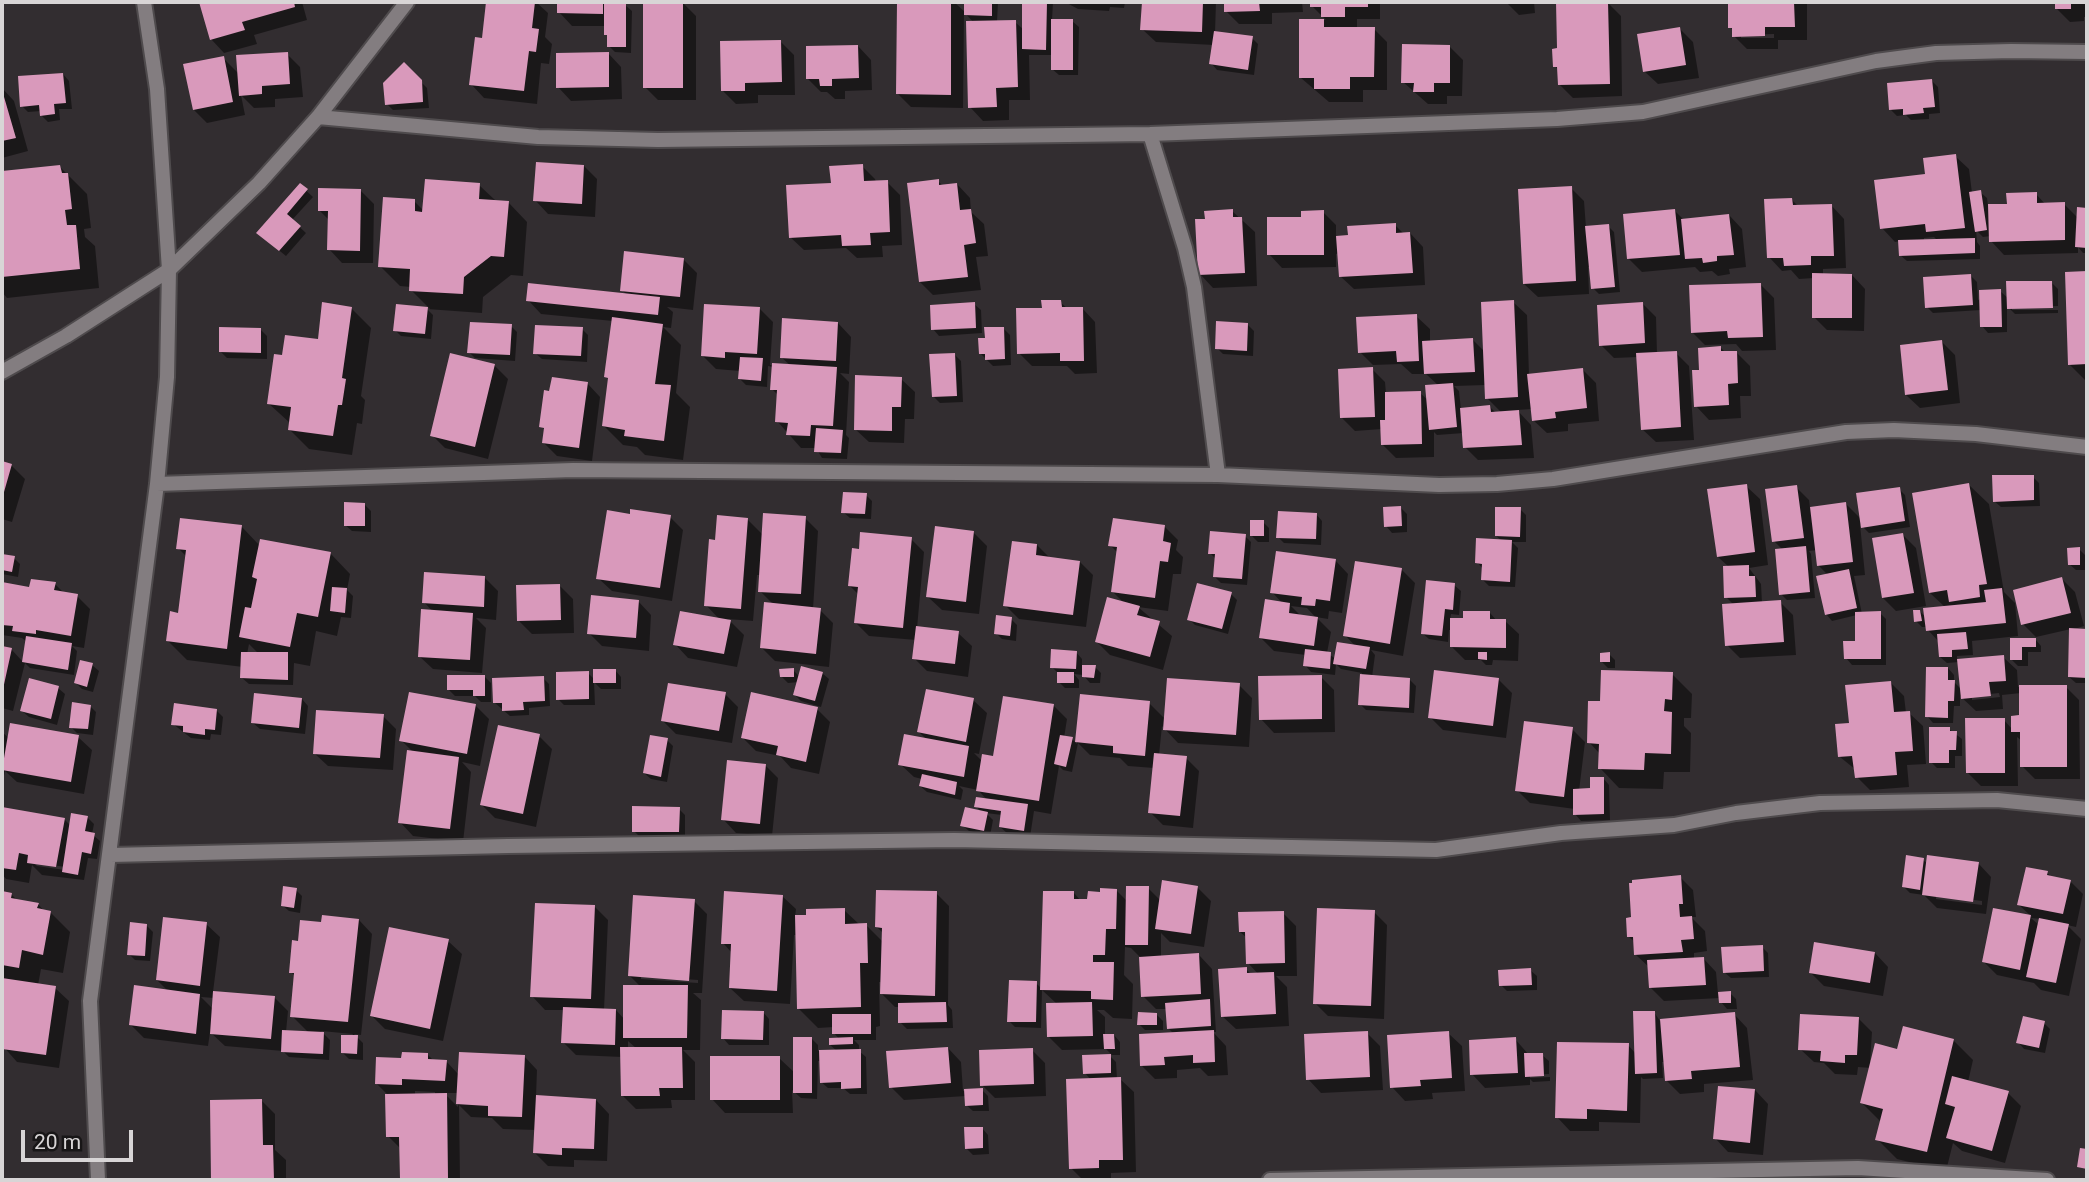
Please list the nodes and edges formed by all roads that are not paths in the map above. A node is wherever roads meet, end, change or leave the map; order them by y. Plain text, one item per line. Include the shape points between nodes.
1 (144, 2) edge
2 (407, 2) edge
3 (2087, 52) edge
4 (317, 117) junction
5 (1150, 134) junction
6 (169, 270) junction
7 (2, 372) edge
8 (2087, 447) edge
9 (1218, 475) junction
10 (157, 484) junction
11 (2087, 809) edge
12 (110, 855) junction
13 (98, 1180) edge
14 (1270, 1180) edge
15 (2047, 1180) edge

1 - 6 street via 157,89
2 - 4 street
3 - 5 street via 1936,53 1876,61 1643,112
4 - 5 street via 552,138
4 - 6 street via 259,183
5 - 9 street via 1194,287
6 - 7 street
6 - 10 street
8 - 9 street via 1894,430 1846,432 1497,484
9 - 10 street via 573,470
10 - 12 street
11 - 12 street via 1997,800 1820,803 1674,825 1561,833 1436,850 954,841
12 - 13 street via 90,1001
14 - 15 street via 1858,1168

